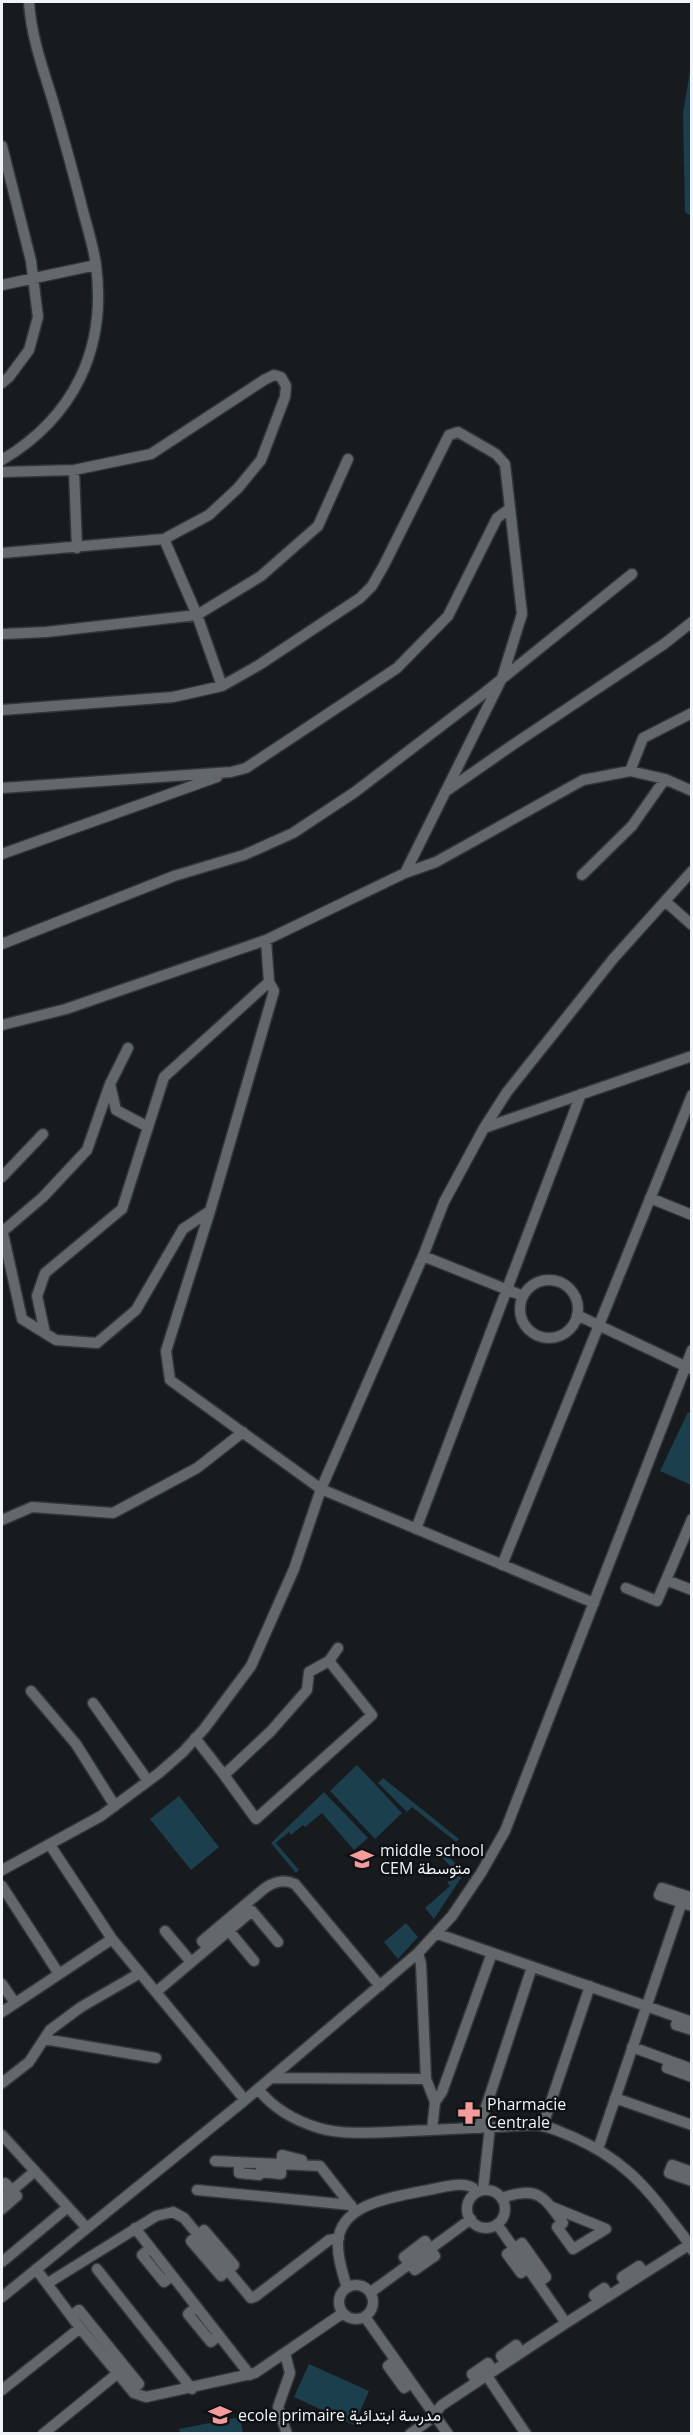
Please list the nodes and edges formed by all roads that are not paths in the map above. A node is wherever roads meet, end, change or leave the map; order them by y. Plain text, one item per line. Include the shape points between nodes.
1 (29, 2) edge
2 (2, 146) edge
3 (96, 265) junction
4 (34, 277) junction
5 (2, 285) edge
6 (2, 383) edge
7 (348, 459) dead end
8 (2, 460) edge
9 (74, 470) junction
10 (2, 472) edge
11 (509, 509) junction
12 (164, 539) junction
13 (77, 548) junction
14 (2, 553) edge
15 (632, 574) dead end
16 (197, 615) junction
17 (692, 622) edge
18 (2, 634) edge
19 (502, 678) junction
20 (222, 686) junction
21 (2, 710) edge
22 (692, 713) edge
23 (630, 771) junction
24 (231, 772) junction
25 (665, 779) junction
26 (2, 788) edge
27 (692, 791) edge
28 (443, 793) junction
29 (2, 854) edge
30 (692, 871) edge
31 (405, 873) junction
32 (582, 875) dead end
33 (665, 901) junction
34 (692, 925) edge
35 (266, 940) junction
36 (2, 944) edge
37 (269, 982) junction
38 (2, 1025) edge
39 (128, 1048) dead end
40 (692, 1056) edge
41 (110, 1084) junction
42 (581, 1094) junction
43 (692, 1095) edge
44 (148, 1126) junction
45 (484, 1128) junction
46 (44, 1134) dead end
47 (2, 1177) edge
48 (650, 1198) junction
49 (210, 1210) junction
50 (692, 1215) edge
51 (2, 1231) edge
52 (423, 1256) junction
53 (508, 1290) junction
54 (523, 1296) junction
55 (577, 1316) junction
56 (600, 1327) junction
57 (45, 1333) junction
58 (692, 1350) edge
59 (688, 1369) edge
60 (243, 1432) junction
61 (321, 1489) junction
62 (692, 1519) edge
63 (2, 1520) edge
64 (416, 1529) junction
65 (686, 1545) edge
66 (502, 1565) junction
67 (666, 1580) junction
68 (626, 1588) dead end
69 (692, 1590) edge
70 (594, 1603) junction
71 (338, 1648) dead end
72 (329, 1661) junction
73 (32, 1691) dead end
74 (93, 1703) dead end
75 (195, 1738) junction
76 (224, 1775) junction
77 (148, 1781) junction
78 (115, 1806) junction
79 (50, 1845) junction
80 (2, 1870) edge
81 (2, 1886) edge
82 (687, 1904) edge
83 (226, 1927) junction
84 (165, 1931) dead end
85 (438, 1934) junction
86 (112, 1939) junction
87 (278, 1942) dead end
88 (418, 1953) junction
89 (492, 1953) junction
90 (254, 1960) dead end
91 (191, 1962) junction
92 (532, 1967) junction
93 (140, 1973) junction
94 (59, 1974) junction
95 (2, 1984) edge
96 (380, 1986) junction
97 (590, 1986) junction
98 (156, 1992) junction
99 (15, 2002) junction
100 (646, 2006) junction
101 (2, 2012) edge
102 (678, 2017) junction
103 (692, 2022) edge
104 (692, 2030) edge
105 (44, 2039) junction
106 (632, 2047) junction
107 (156, 2058) dead end
108 (669, 2061) junction
109 (692, 2069) edge
110 (692, 2077) edge
111 (271, 2078) junction
112 (426, 2079) junction
113 (2, 2083) edge
114 (258, 2089) junction
115 (615, 2098) junction
116 (245, 2100) junction
117 (435, 2102) junction
118 (652, 2111) junction
119 (543, 2125) junction
120 (692, 2125) edge
121 (484, 2128) junction
122 (432, 2130) junction
123 (692, 2131) edge
124 (2, 2136) edge
125 (598, 2149) junction
126 (215, 2161) dead end
127 (35, 2171) junction
128 (692, 2172) edge
129 (692, 2181) edge
130 (7, 2188) edge
131 (197, 2190) dead end
132 (480, 2192) junction
133 (502, 2198) junction
134 (2, 2199) edge
135 (68, 2207) junction
136 (552, 2207) junction
137 (354, 2208) junction
138 (2, 2209) edge
139 (471, 2219) junction
140 (497, 2224) junction
141 (87, 2228) junction
142 (135, 2228) junction
143 (198, 2235) junction
144 (339, 2238) junction
145 (691, 2246) edge
146 (515, 2249) junction
147 (2, 2262) edge
148 (36, 2269) junction
149 (97, 2269) dead end
150 (227, 2271) junction
151 (48, 2283) junction
152 (538, 2283) junction
153 (347, 2288) junction
154 (371, 2292) junction
155 (2, 2297) edge
156 (343, 2313) junction
157 (71, 2316) junction
158 (365, 2317) junction
159 (566, 2323) junction
160 (80, 2328) junction
161 (285, 2353) junction
162 (118, 2373) junction
163 (250, 2375) junction
164 (486, 2376) junction
165 (192, 2389) junction
166 (2, 2390) edge
167 (131, 2390) junction
168 (504, 2401) junction
169 (434, 2414) junction
170 (43, 2433) edge
171 (287, 2433) edge
172 (410, 2433) edge
173 (448, 2433) edge
174 (518, 2433) edge
175 (526, 2433) edge

1 - 3 street via 30,25
2 - 4 street
3 - 4 street
3 - 8 street via 96,333 80,382 40,434
4 - 5 street
4 - 6 street via 38,317 29,350
7 - 16 street via 318,526 261,576
9 - 10 street
9 - 12 street via 151,454 274,375 281,377 286,386 285,397 261,459 209,515
9 - 13 street
11 - 19 street via 522,614
11 - 20 street via 505,464 496,454 458,432 449,435 372,586 344,610
11 - 24 street via 497,518 448,616 397,668 246,768
12 - 13 street
12 - 16 street
13 - 14 street
15 - 19 street
16 - 18 street
16 - 20 street
17 - 28 street
19 - 28 street
19 - 36 street via 355,792 293,834
20 - 21 street via 173,697
22 - 23 street via 643,738
23 - 25 street
23 - 31 street via 583,780 436,862
24 - 26 street
24 - 29 street
25 - 27 street
25 - 32 street via 632,826
28 - 31 street
30 - 33 street
31 - 35 street
33 - 34 street
33 - 45 street via 521,1074
35 - 37 street
35 - 38 street via 66,1009
37 - 44 street via 164,1077
37 - 49 street via 274,991
39 - 41 street
40 - 42 street
41 - 44 street via 116,1110
41 - 51 street via 87,1150 43,1197
42 - 45 street
42 - 53 street
43 - 48 street
44 - 57 street via 122,1209 45,1273 37,1296
45 - 52 street via 444,1202
46 - 47 street
48 - 50 street
48 - 56 street
49 - 57 street via 183,1229 136,1310 97,1343 56,1340
49 - 60 street via 166,1351 170,1380
51 - 57 street via 21,1319
52 - 53 street
52 - 61 street
53 - 54 street
53 - 64 street
54 - 55 street via 545,1280 563,1284 575,1297
54 - 55 street via 520,1305 525,1324 539,1336 549,1338 567,1331
55 - 56 street
56 - 59 street
56 - 66 street
58 - 59 street
59 - 70 street
60 - 61 street
60 - 63 street via 197,1468 113,1513 32,1507
61 - 64 street
61 - 75 street via 294,1569 251,1666
62 - 65 street
64 - 66 street
65 - 67 street
66 - 70 street
67 - 68 street via 657,1601
67 - 69 street
70 - 85 street via 505,1831
71 - 72 street
72 - 76 street via 309,1671 307,1690
72 - 76 street via 372,1715 256,1818
73 - 78 street via 76,1744
74 - 77 street
75 - 76 street
75 - 77 street
77 - 78 street
78 - 79 street
79 - 80 street
79 - 86 street
81 - 94 street
82 - 100 street
83 - 87 street via 252,1911
83 - 90 street
83 - 91 street via 202,1941 208,1948
83 - 96 street via 269,1885 290,1882
84 - 91 street
85 - 88 street
85 - 89 street
86 - 93 street
86 - 94 street
88 - 96 street
88 - 112 street
89 - 92 street
89 - 117 street
91 - 98 street
92 - 97 street
92 - 121 street
93 - 98 street
93 - 105 street via 81,2007
94 - 99 street
95 - 99 street
96 - 111 street
97 - 100 street
97 - 119 street
98 - 116 street
99 - 101 street
100 - 102 street
100 - 106 street
102 - 103 street
102 - 104 street via 676,2025
105 - 107 street
105 - 113 street via 29,2062
106 - 108 street
106 - 115 street
108 - 109 street
108 - 110 street via 666,2068
111 - 112 street
111 - 114 street
112 - 117 street
114 - 116 street
114 - 122 street via 279,2109 318,2128 378,2133
115 - 118 street
115 - 125 street
116 - 141 street
117 - 122 street
118 - 120 street
118 - 123 street via 650,2116
119 - 121 street
119 - 125 street
121 - 122 street
121 - 132 street
124 - 127 street
125 - 145 street via 631,2172
126 - 137 street via 239,2162 239,2173 259,2175 281,2174 282,2155 316,2165 323,2168
127 - 130 street
127 - 135 street
128 - 129 street via 672,2165 669,2173
130 - 134 street
130 - 138 street via 16,2196
131 - 137 street
132 - 133 street via 494,2192
132 - 137 street via 465,2185 433,2189
132 - 139 street via 468,2206
133 - 136 street via 536,2193
133 - 140 street via 505,2211
135 - 141 street
135 - 147 street
136 - 136 street via 563,2223 557,2227 573,2249 606,2229
137 - 144 street
139 - 140 street via 482,2227
139 - 154 street
140 - 146 street
141 - 148 street
142 - 143 street via 173,2212 184,2218
142 - 151 street
142 - 163 street via 149,2249 142,2255 164,2282 171,2277 195,2308 188,2314 211,2342 218,2336
143 - 150 street via 191,2241 221,2276
143 - 150 street via 204,2230 234,2265
144 - 150 street via 329,2240 253,2298
144 - 153 street
145 - 159 street via 644,2273 639,2266 622,2277 627,2284 609,2295 604,2288 594,2295 598,2302
146 - 152 street via 507,2254 520,2273 528,2268
146 - 152 street via 522,2243 546,2277
148 - 151 street
148 - 155 street
149 - 165 street
151 - 157 street
152 - 159 street
153 - 154 street via 360,2285
153 - 156 street via 339,2301
154 - 158 street via 373,2306
156 - 158 street via 353,2319
156 - 161 street
157 - 160 street
157 - 167 street via 79,2310 139,2384
158 - 169 street via 395,2360 388,2366 404,2388 411,2383
159 - 164 street via 521,2353 516,2345 501,2356 506,2363
160 - 162 street
160 - 166 street
161 - 163 street
161 - 171 street via 290,2373 278,2407
162 - 167 street
162 - 170 street
163 - 165 street
164 - 168 street
164 - 169 street
165 - 167 street via 146,2397
168 - 174 street via 498,2405
168 - 175 street
169 - 172 street
169 - 173 street

